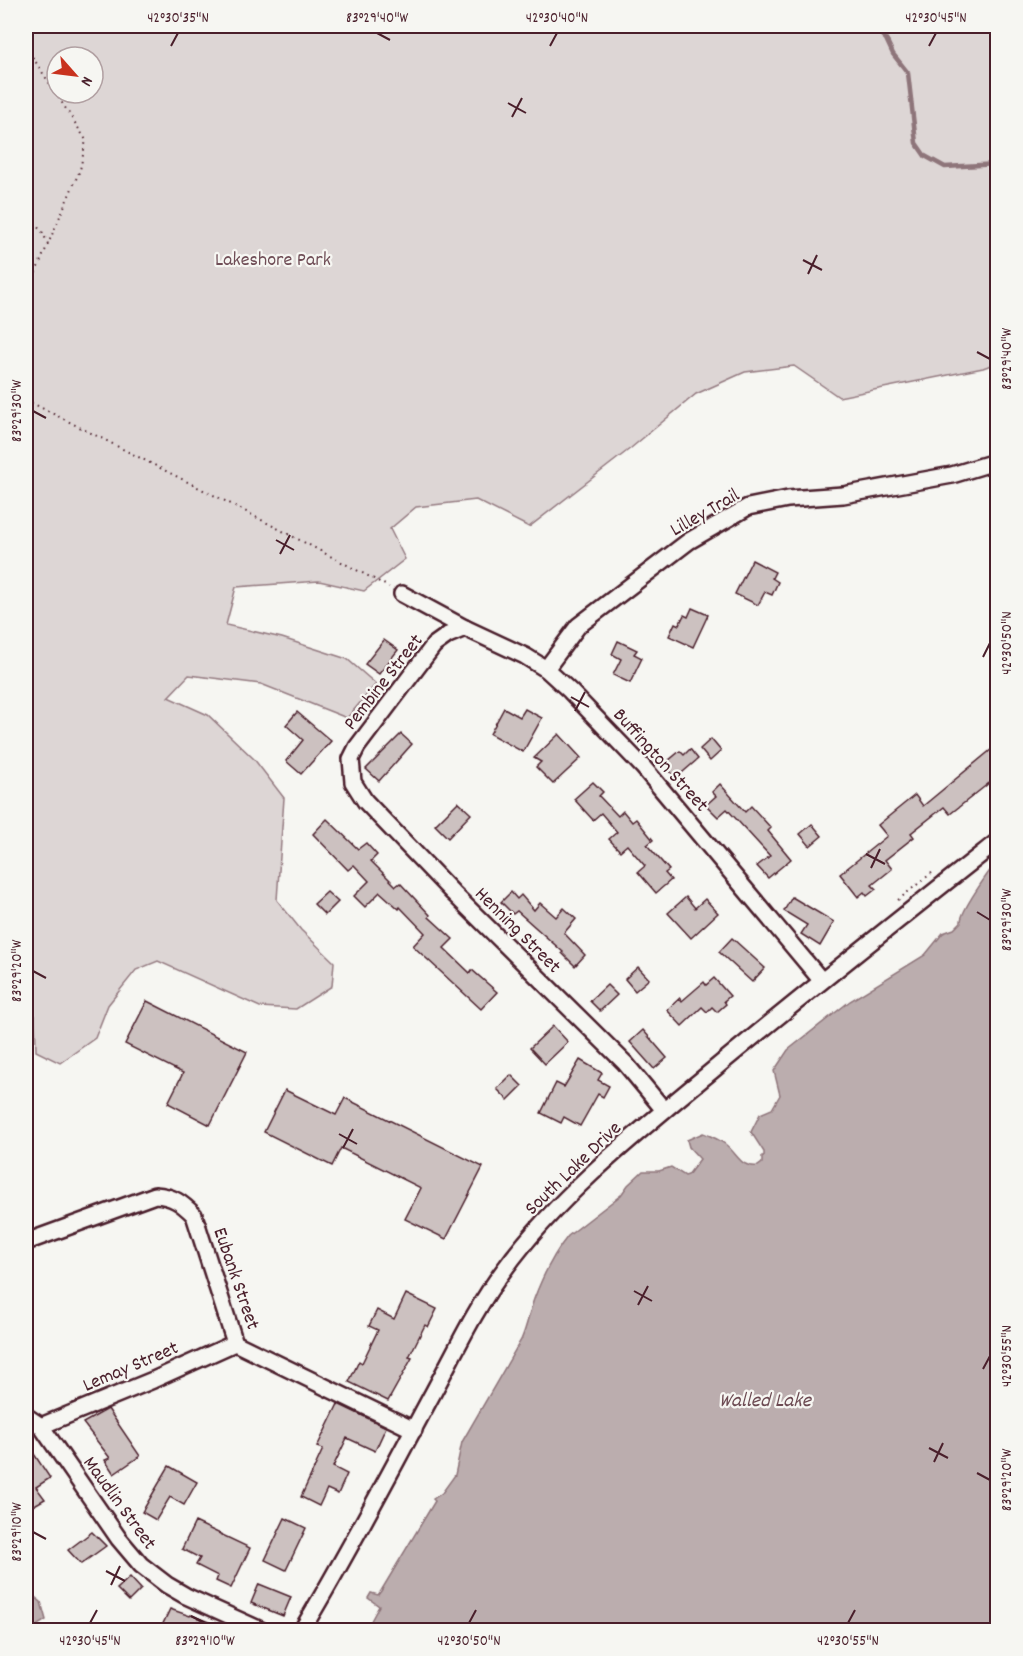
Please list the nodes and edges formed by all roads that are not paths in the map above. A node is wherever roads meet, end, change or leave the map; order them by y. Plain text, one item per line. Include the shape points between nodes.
1 (998, 461) edge
2 (402, 594) road end
3 (465, 628) junction
4 (546, 669) junction
5 (352, 774) joint
6 (998, 841) edge
7 (821, 980) junction
8 (664, 1110) junction
9 (26, 1242) edge
10 (235, 1343) junction
11 (26, 1416) edge
12 (41, 1426) junction
13 (414, 1430) junction
14 (261, 1630) edge
15 (302, 1630) edge

1 - 4 street, Lilley Trail via 952,475 748,507 688,541 594,613 578,626
2 - 3 street, Buffington Street
3 - 4 street, Buffington Street
3 - 5 street, Pembine Street via 434,645 357,747 351,759
4 - 7 street, Buffington Street via 643,766
5 - 8 street, Henning Street via 352,782 365,801 625,1064
6 - 7 street, South Lake Drive
7 - 8 street, South Lake Drive
8 - 13 street, South Lake Drive via 572,1193 514,1256 479,1309
9 - 10 street, Eubank Street via 155,1195 168,1196 194,1215
10 - 12 street, Lemay Street
10 - 13 street, Eubank Street
11 - 12 street, Maudlin Street
12 - 14 street, Maudlin Street via 141,1565 186,1596
13 - 15 street, South Lake Drive

